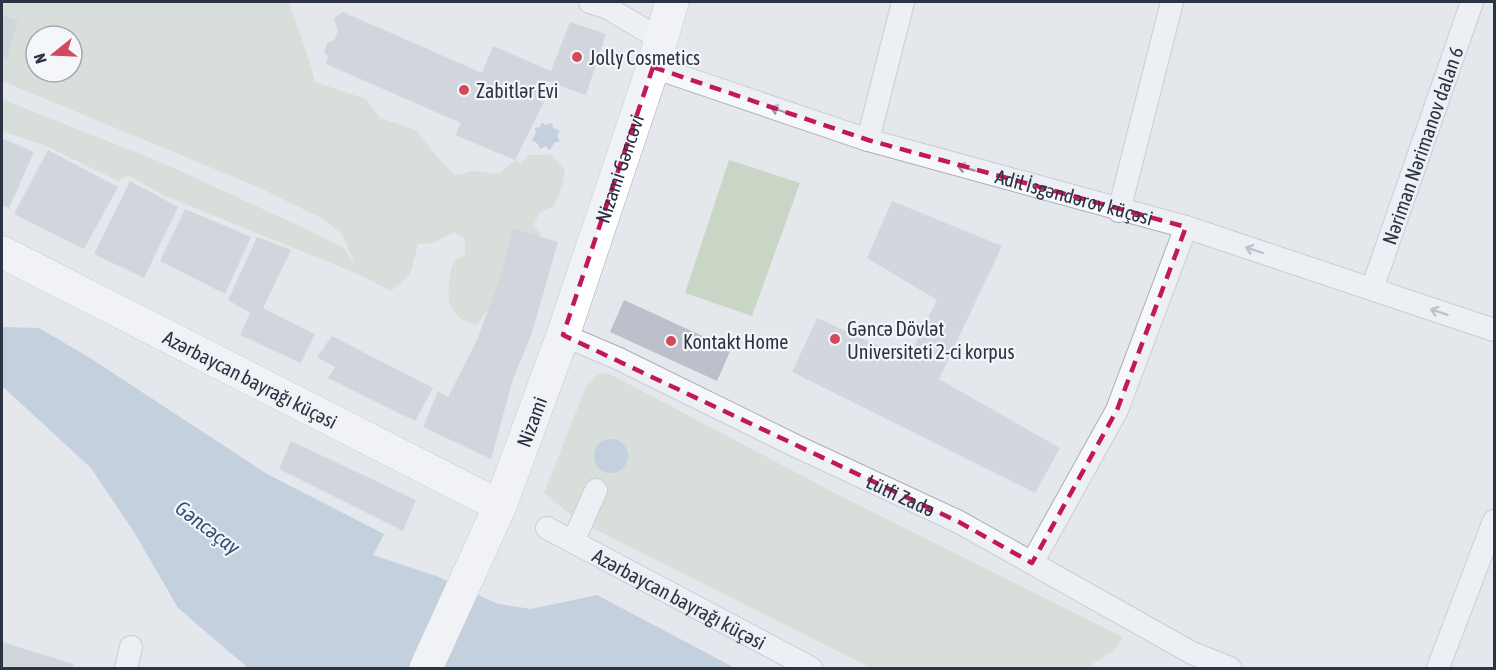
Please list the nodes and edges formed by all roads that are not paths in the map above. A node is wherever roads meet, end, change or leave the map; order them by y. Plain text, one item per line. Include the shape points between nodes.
1 (590, 2) edge
2 (672, 2) edge
3 (903, 2) edge
4 (1172, 2) edge
5 (1472, 2) edge
6 (656, 53) junction
7 (868, 141) junction
8 (1119, 211) junction
9 (1186, 227) junction
10 (2, 252) edge
11 (1372, 290) junction
12 (1494, 330) edge
13 (563, 335) junction
14 (596, 490) dead end
15 (500, 506) junction
16 (1494, 521) edge
17 (548, 528) dead end
18 (573, 542) junction
19 (1032, 562) junction
20 (426, 669) edge
21 (811, 669) edge
22 (1230, 669) edge
23 (1438, 669) edge

1 - 6 street, Adil İsgəndərov küçəsi via 608,8
2 - 6 main road, Nizami Gəncəvi
3 - 7 street
4 - 8 street
5 - 11 street, Nəriman Nərimanov dalan 6
7 -> 6 street, Adil İsgəndərov küçəsi
6 - 13 main road, Nizami Gəncəvi
8 -> 7 street, Adil İsgəndərov küçəsi
8 - 9 street, Adil İsgəndərov küçəsi
11 -> 9 street, Adil İsgəndərov küçəsi
9 - 19 street via 1118,410
10 - 15 street, Azərbaycan bayrağı küçəsi
12 -> 11 street, Adil İsgəndərov küçəsi
13 - 15 main road, Nizami
13 - 19 street, Lütfi Zadə via 959,522
14 - 18 street
15 - 20 main road, Nizami
16 - 23 street
17 - 18 street, Azərbaycan bayrağı küçəsi
18 - 21 street, Azərbaycan bayrağı küçəsi
19 - 22 street, Lütfi Zadə via 1192,652

